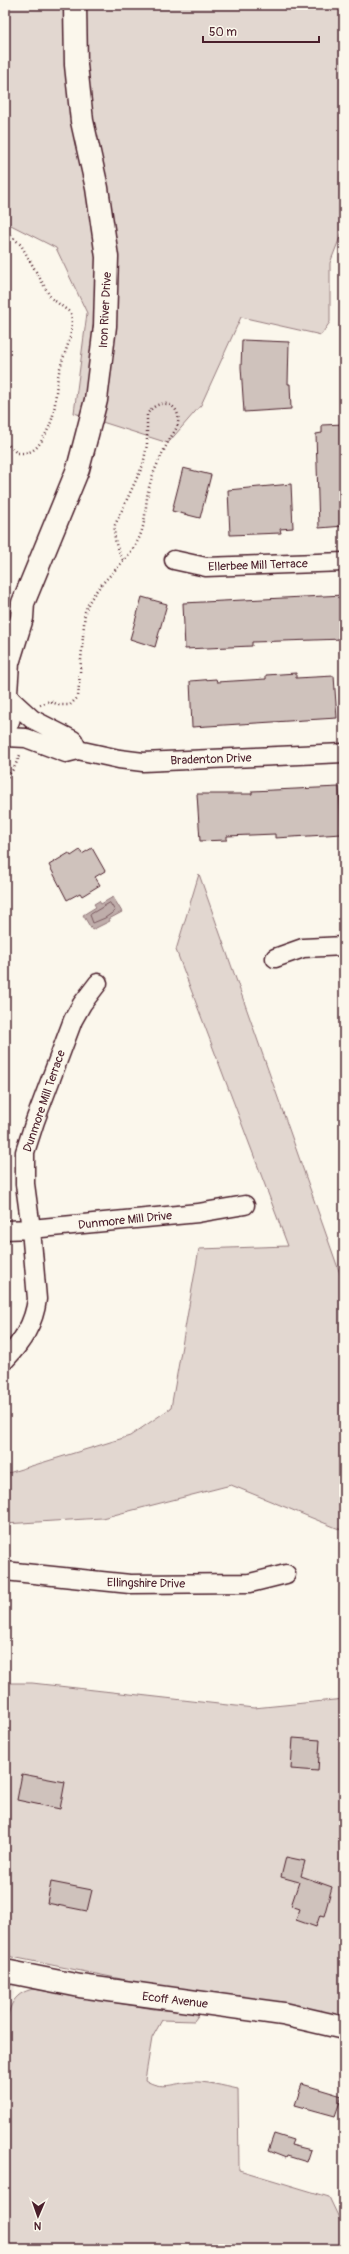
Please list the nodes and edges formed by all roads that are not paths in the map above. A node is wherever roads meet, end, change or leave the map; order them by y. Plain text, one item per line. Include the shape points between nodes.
1 (75, 5) edge
2 (174, 560) dead end
3 (344, 562) edge
4 (23, 603) junction
5 (5, 626) edge
6 (6, 694) edge
7 (5, 727) edge
8 (5, 737) edge
9 (78, 750) junction
10 (344, 753) edge
11 (344, 946) edge
12 (275, 958) dead end
13 (98, 983) dead end
14 (245, 1205) dead end
15 (5, 1230) edge
16 (31, 1230) junction
17 (5, 1360) edge
18 (5, 1571) edge
19 (286, 1574) dead end
20 (5, 1970) edge
21 (344, 2028) edge

1 - 4 street, Iron River Drive via 76,65 82,121 97,188 107,257 105,326 96,400 78,469
2 - 3 street, Ellerbee Mill Terrace via 206,567
4 - 5 street, Iron River Drive
4 - 6 street, Iron River Drive via 22,618 8,663
6 - 7 street, Iron River Drive via 10,715
6 - 9 street via 32,719 73,740
8 - 9 street, Bradenton Drive via 26,738 66,752
9 - 10 street, Bradenton Drive via 143,762
11 - 12 street via 303,948
13 - 16 street, Dunmore Mill Terrace via 75,1016 29,1138 24,1164
14 - 16 street, Dunmore Mill Drive
15 - 16 street, Dunmore Mill Drive
16 - 17 street, Dunmore Mill Terrace via 37,1290 36,1310 26,1333
18 - 19 street, Ellingshire Drive via 130,1584 246,1583
20 - 21 street, Ecoff Avenue via 88,1987 283,2014

